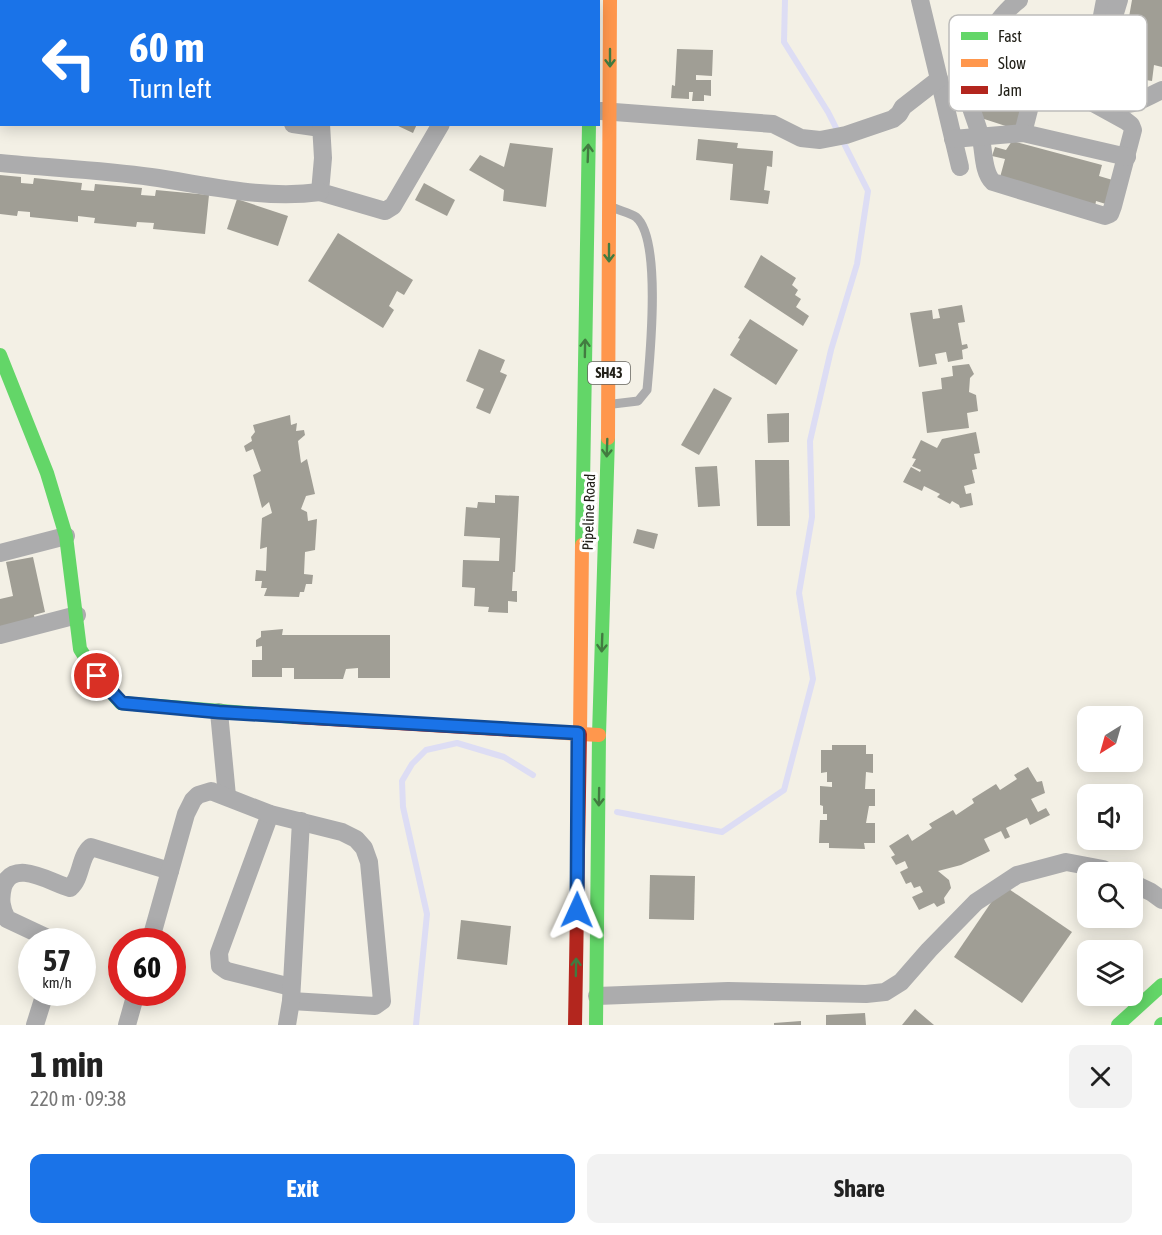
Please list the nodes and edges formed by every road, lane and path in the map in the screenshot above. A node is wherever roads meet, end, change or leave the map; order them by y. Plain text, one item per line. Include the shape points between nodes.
1 (610, 0) edge
2 (920, 0) edge
3 (1019, 0) edge
4 (1105, 0) edge
5 (1119, 0) edge
6 (1004, 15) edge
7 (1102, 15) edge
8 (1115, 15) edge
9 (939, 79) junction
10 (1162, 90) edge
11 (1147, 97) edge
12 (973, 111) edge
13 (1029, 111) edge
14 (1107, 111) edge
15 (604, 112) edge
16 (321, 126) edge
17 (440, 126) edge
18 (589, 126) edge
19 (1023, 133) junction
20 (981, 138) junction
21 (953, 139) junction
22 (1127, 157) junction
23 (0, 163) edge
24 (960, 167) dead end
25 (320, 192) junction
26 (609, 206) junction
27 (0, 355) edge
28 (609, 409) junction
29 (584, 413) junction
30 (66, 536) junction
31 (0, 553) edge
32 (77, 615) junction
33 (0, 635) edge
34 (219, 712) junction
35 (578, 733) junction
36 (599, 735) junction
37 (227, 796) junction
38 (270, 814) junction
39 (301, 822) junction
40 (1077, 864) edge
41 (170, 872) junction
42 (1143, 888) edge
43 (1162, 900) edge
44 (26, 928) edge
45 (154, 928) edge
46 (1162, 985) edge
47 (291, 994) junction
48 (597, 996) junction
49 (41, 1006) edge
50 (135, 1006) edge
51 (134, 1023) edge
52 (35, 1025) edge
53 (287, 1025) edge
54 (575, 1025) edge
55 (596, 1025) edge
56 (1118, 1025) edge

1 -> 15 main road, Pipeline Road / SH43
2 - 9 street
3 - 6 street
4 - 7 street
5 - 8 street
9 - 15 street via 893,119 820,140 801,138 773,124
9 - 21 street
10 - 11 street
12 - 20 street
13 - 19 street
14 - 22 street via 1131,125
15 - 26 main road, Pipeline Road / SH43
16 - 25 street
17 - 25 street via 393,206 385,211
29 -> 18 main road, Pipeline Road / SH43
19 - 20 street
19 - 22 street
20 - 21 street
20 - 22 street via 993,182 1105,216 1113,207
21 - 24 street
23 - 25 street via 148,176 254,193 295,196
26 -> 28 main road, Pipeline Road / SH43
26 - 28 lane via 635,217 644,229 650,252 652,294 647,390 638,400
27 - 30 main road via 47,473
28 - 29 main road
28 -> 36 main road, Pipeline Road / SH43
29 - 35 main road, Pipeline Road / SH43
30 - 31 street
30 - 32 main road
32 - 33 street
32 - 34 main road via 80,649 97,676 122,703
34 - 35 main road
34 - 37 street
35 - 36 main road
54 -> 35 main road, Pipeline Road / SH43
36 -> 48 main road, Pipeline Road / SH43
37 - 38 street
37 - 41 street via 211,791 193,800
38 - 39 street
38 - 47 street via 218,961 227,971
39 - 47 street
39 - 47 street via 342,832 364,848 369,862 383,997 375,1006
40 - 48 street via 1066,862 1017,875 976,902 901,982 885,992 728,991
41 - 44 street via 91,847 70,888 18,872 6,880 0,902 7,919
41 - 45 street
42 - 43 street
46 - 56 main road
47 - 53 street
48 - 55 main road, Pipeline Road / SH43
49 - 52 street
50 - 51 street

